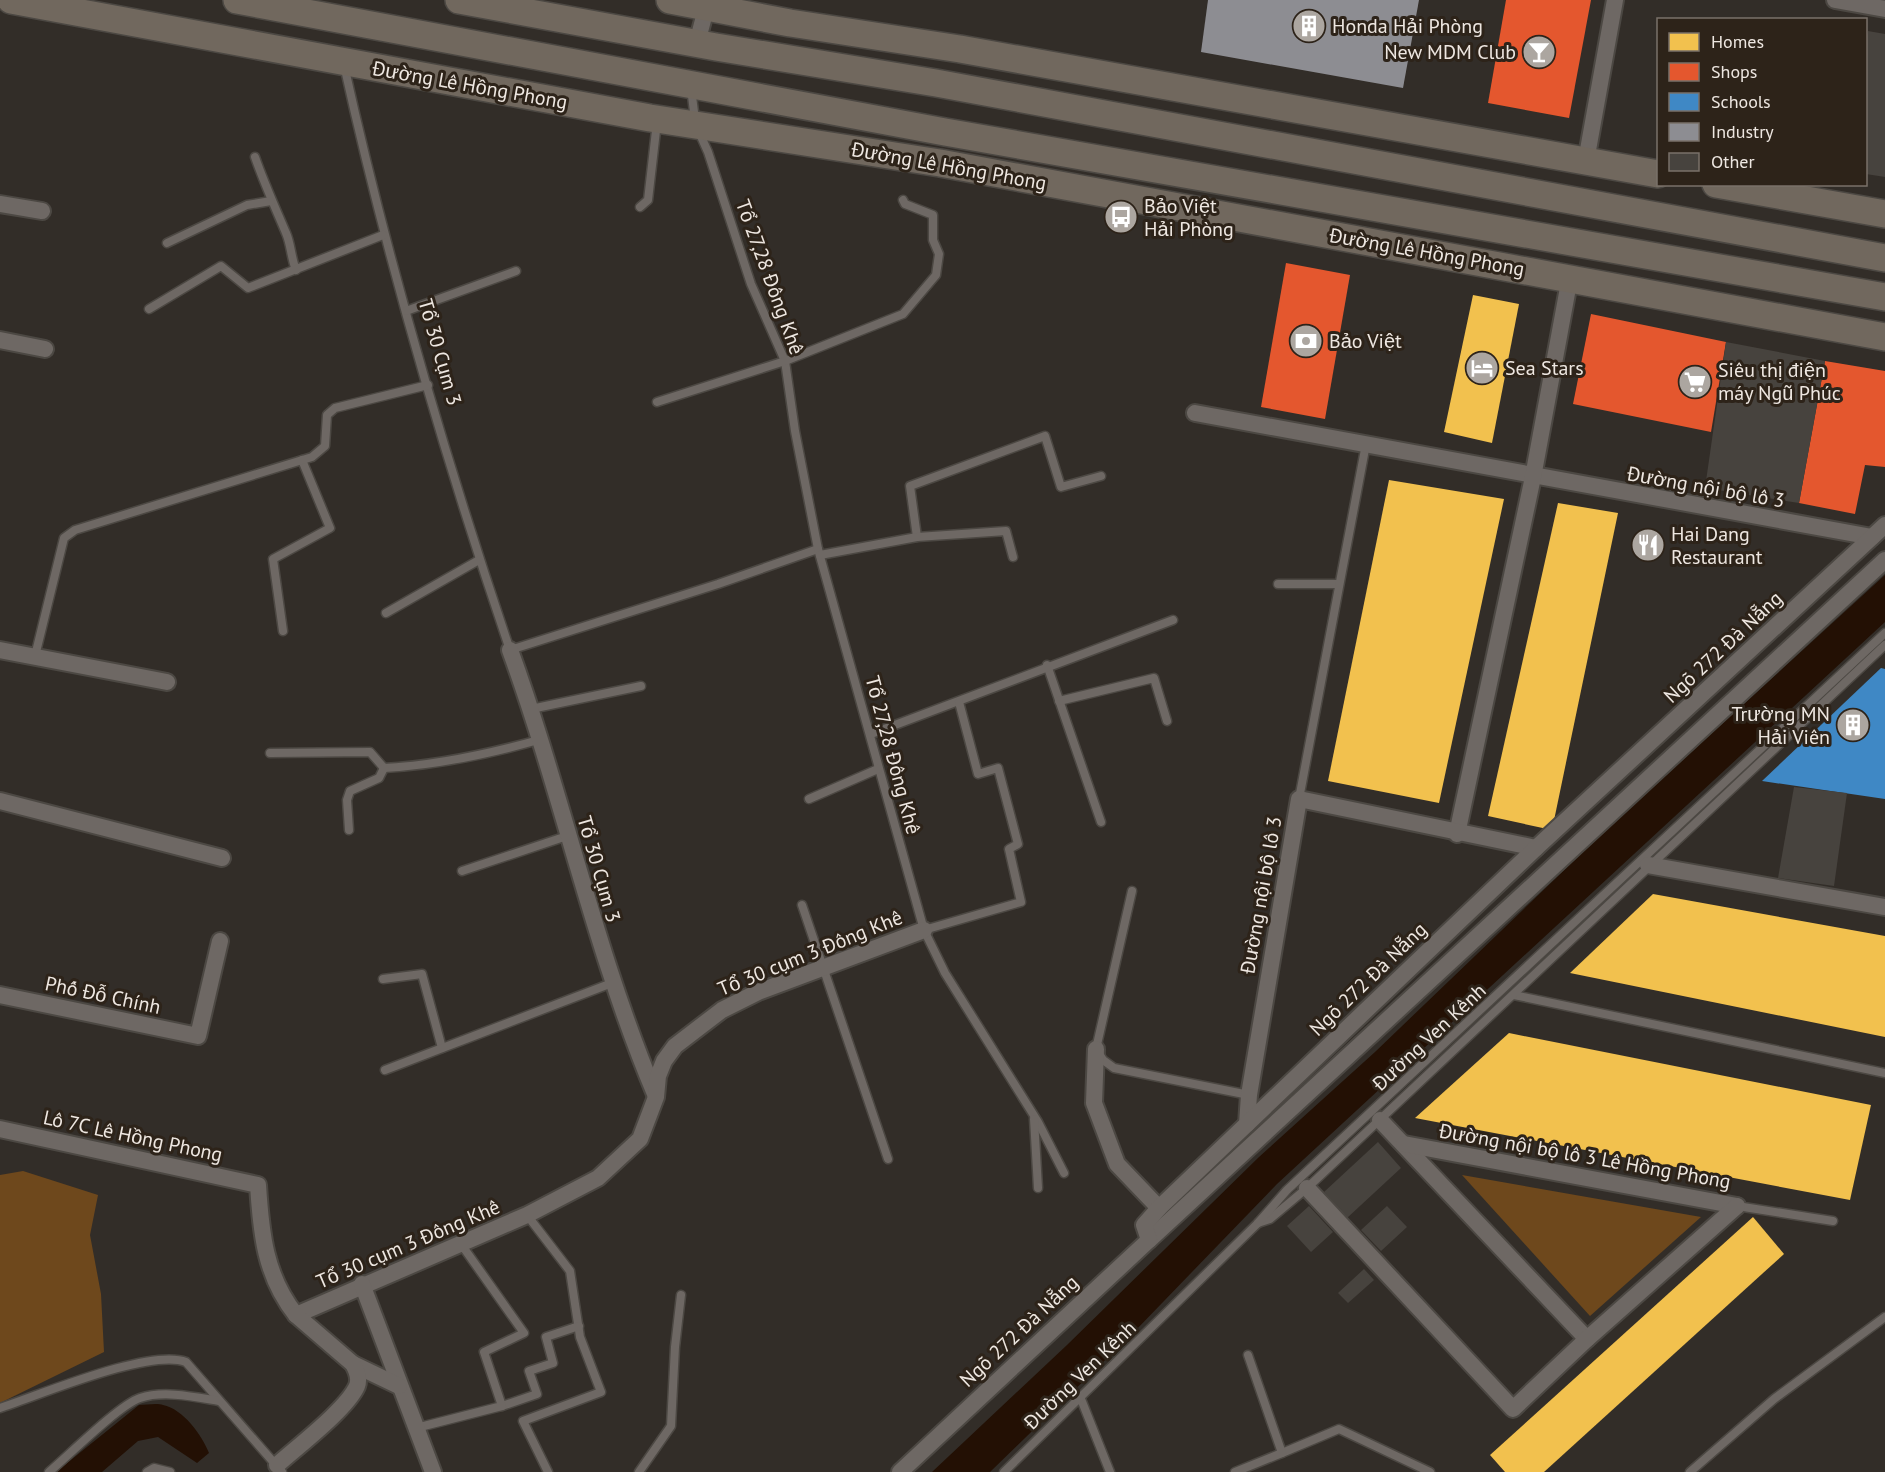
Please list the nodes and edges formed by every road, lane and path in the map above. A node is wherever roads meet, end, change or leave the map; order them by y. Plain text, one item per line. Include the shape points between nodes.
1 (11, 0) edge
2 (237, 0) edge
3 (459, 0) edge
4 (670, 0) edge
5 (1615, 0) edge
6 (1836, 0) edge
7 (706, 3) edge
8 (1885, 9) edge
9 (697, 44) junction
10 (343, 62) junction
11 (691, 84) junction
12 (657, 119) junction
13 (695, 124) junction
14 (255, 157) dead end
15 (1586, 161) junction
16 (1657, 174) edge
17 (1727, 186) edge
18 (271, 201) junction
19 (903, 201) dead end
20 (0, 204) edge
21 (640, 207) dead end
22 (42, 211) dead end
23 (1885, 214) edge
24 (383, 235) junction
25 (167, 243) dead end
26 (1885, 258) edge
27 (296, 270) junction
28 (516, 271) dead end
29 (1570, 277) junction
30 (1885, 297) edge
31 (149, 309) dead end
32 (406, 311) junction
33 (1885, 337) edge
34 (0, 340) edge
35 (45, 349) dead end
36 (785, 361) junction
37 (428, 385) junction
38 (657, 402) dead end
39 (1195, 413) dead end
40 (1366, 444) junction
41 (302, 460) junction
42 (1101, 476) dead end
43 (1533, 477) junction
44 (1885, 525) edge
45 (917, 537) junction
46 (1872, 537) junction
47 (819, 552) junction
48 (1013, 557) dead end
49 (479, 560) junction
50 (1885, 560) edge
51 (1278, 585) dead end
52 (1339, 585) junction
53 (386, 613) dead end
54 (1173, 620) dead end
55 (283, 631) dead end
56 (1885, 633) edge
57 (1884, 648) edge
58 (0, 650) edge
59 (510, 650) junction
60 (35, 656) junction
61 (1047, 666) junction
62 (167, 682) dead end
63 (641, 686) dead end
64 (1059, 701) junction
65 (959, 702) junction
66 (531, 709) junction
67 (1167, 721) dead end
68 (871, 734) junction
69 (542, 739) junction
70 (270, 753) dead end
71 (384, 768) junction
72 (878, 770) junction
73 (808, 799) dead end
74 (1299, 799) junction
75 (0, 801) edge
76 (1101, 822) dead end
77 (349, 830) dead end
78 (1457, 834) junction
79 (567, 836) junction
80 (1536, 848) junction
81 (222, 858) dead end
82 (1648, 865) junction
83 (462, 871) dead end
84 (1132, 891) dead end
85 (802, 905) dead end
86 (1885, 907) edge
87 (924, 930) junction
88 (220, 941) dead end
89 (823, 967) junction
90 (383, 979) dead end
91 (612, 983) junction
92 (0, 995) edge
93 (1514, 995) junction
94 (442, 1048) junction
95 (1096, 1049) junction
96 (384, 1070) dead end
97 (1885, 1073) edge
98 (1249, 1095) junction
99 (656, 1097) junction
100 (1034, 1115) junction
101 (1380, 1120) junction
102 (1247, 1124) junction
103 (0, 1129) edge
104 (1404, 1144) junction
105 (888, 1160) dead end
106 (1064, 1173) dead end
107 (1038, 1188) dead end
108 (1307, 1188) junction
109 (1737, 1206) junction
110 (1159, 1208) junction
111 (527, 1215) junction
112 (1833, 1221) dead end
113 (1258, 1223) junction
114 (1149, 1240) junction
115 (461, 1244) junction
116 (362, 1284) junction
117 (681, 1295) dead end
118 (296, 1315) junction
119 (1885, 1317) edge
120 (579, 1326) junction
121 (1587, 1339) junction
122 (1248, 1355) dead end
123 (353, 1364) junction
124 (399, 1386) junction
125 (1081, 1399) junction
126 (219, 1401) junction
127 (502, 1406) junction
128 (0, 1408) edge
129 (416, 1428) junction
130 (1282, 1453) junction
131 (280, 1469) edge
132 (49, 1472) edge
133 (147, 1472) edge
134 (170, 1472) edge
135 (433, 1472) edge
136 (548, 1472) edge
137 (639, 1472) edge
138 (900, 1472) edge
139 (1004, 1472) edge
140 (1110, 1472) edge
141 (1235, 1472) edge
142 (1430, 1472) edge
143 (1690, 1472) edge

1 - 10 main road, Đường Lê Hồng Phong
2 - 11 main road, Đường Lê Hồng Phong
3 - 9 main road
4 - 7 main road
5 - 15 street
6 - 8 street
7 - 9 street
7 - 15 main road via 790,23 960,49
9 - 26 main road via 936,83
10 - 12 main road, Đường Lê Hồng Phong
10 - 24 lane, Tổ 30 Cụm 3
11 - 13 lane, Tổ 27,28 Đông Khê
11 - 30 main road, Đường Lê Hồng Phong
12 - 13 main road, Đường Lê Hồng Phong
12 - 21 lane via 648,200
13 - 29 main road, Đường Lê Hồng Phong via 940,163
13 - 36 lane, Tổ 27,28 Đông Khê via 708,152 751,284
14 - 18 lane
15 - 16 main road
17 - 23 main road
18 - 25 lane via 247,205
18 - 27 lane via 287,235
19 - 36 lane via 933,215 933,240 939,254 932,282 903,314
20 - 22 street
24 - 27 lane
24 - 32 lane, Tổ 30 Cụm 3
27 - 31 lane via 248,288 221,266
28 - 32 lane
29 - 33 main road, Đường Lê Hồng Phong
29 - 43 street
32 - 37 lane, Tổ 30 Cụm 3
34 - 35 street
36 - 38 lane
36 - 47 lane, Tổ 27,28 Đông Khê
37 - 41 lane via 335,408 327,415 325,446
37 - 49 lane, Tổ 30 Cụm 3
39 - 40 street, Đường nội bộ lô 3
40 - 43 street, Đường nội bộ lô 3
40 - 52 lane
41 - 55 lane via 330,528 273,559
41 - 60 lane via 75,530 64,538
42 - 45 lane via 1061,487 1045,436 910,486
43 - 46 street, Đường nội bộ lô 3
43 - 78 street
44 - 46 street, Ngõ 272 Đà Nẵng
45 - 47 lane
45 - 48 lane via 1006,531
46 - 80 street, Ngõ 272 Đà Nẵng
47 - 59 lane
47 - 68 lane, Tổ 27,28 Đông Khê
49 - 53 lane
49 - 59 lane, Tổ 30 Cụm 3
50 - 114 street
51 - 52 lane
52 - 74 lane
54 - 61 lane
56 - 113 lane, Đường Ven Kênh via 1287,1190
57 - 82 lane, Đường Ven Kênh
58 - 60 street
59 - 66 street, Tổ 30 Cụm 3
60 - 62 street
61 - 64 lane
61 - 65 lane
63 - 66 lane
64 - 67 lane via 1154,678
64 - 76 lane
65 - 68 lane
65 - 87 lane via 978,774 998,768 1018,844 1009,849 1021,902
66 - 69 street, Tổ 30 Cụm 3
68 - 72 lane, Tổ 27,28 Đông Khê
69 - 71 lane via 477,758
69 - 79 street, Tổ 30 Cụm 3
70 - 71 lane via 370,752
71 - 77 lane via 379,778 350,791
72 - 73 lane
72 - 87 lane, Tổ 27,28 Đông Khê
74 - 78 street, Đường nội bộ lô 3
74 - 98 street, Đường nội bộ lô 3
75 - 81 street
78 - 80 street, Đường nội bộ lô 3
79 - 83 lane
79 - 91 street, Tổ 30 Cụm 3
80 - 102 street, Ngõ 272 Đà Nẵng
82 - 86 street
82 - 93 lane, Đường Ven Kênh
84 - 95 lane
85 - 89 lane
87 - 89 street, Tổ 30 cụm 3 Đông Khê
87 - 100 lane, Tổ 30 cụm 3 Đông Khê via 945,973
88 - 92 street, Phố Đỗ Chính via 198,1036
89 - 99 street, Tổ 30 cụm 3 Đông Khê via 722,1010 675,1046 658,1076
89 - 105 lane
90 - 94 lane via 422,974
91 - 94 lane
91 - 99 street, Tổ 30 Cụm 3
93 - 97 lane
93 - 101 lane, Đường Ven Kênh
94 - 96 lane
95 - 98 lane via 1114,1068
95 - 110 street via 1094,1103 1117,1164
98 - 102 street, Đường nội bộ lô 3
99 - 111 street, Tổ 30 cụm 3 Đông Khê via 640,1139 598,1178
100 - 106 lane, Tổ 30 cụm 3 Đông Khê
100 - 107 lane
101 - 104 street, Đường nội bộ lô 3 Lê Hồng Phong
101 - 108 lane, Đường Ven Kênh
102 - 110 street, Ngõ 272 Đà Nẵng
103 - 118 street, Lô 7C Lê Hồng Phong via 258,1185 267,1260 282,1297
104 - 109 street, Đường nội bộ lô 3 Lê Hồng Phong
104 - 121 street, Đường nội bộ lô 3 Lê Hồng Phong
108 - 113 lane, Đường Ven Kênh via 1270,1219
108 - 121 street, Đường nội bộ lô 3 Lê Hồng Phong via 1513,1409
109 - 112 lane
109 - 121 street, Đường nội bộ lô 3 Lê Hồng Phong
110 - 114 street, Ngõ 272 Đà Nẵng via 1144,1225
111 - 115 street, Tổ 30 cụm 3 Đông Khê
111 - 120 lane via 570,1271
113 - 125 lane, Đường Ven Kênh
114 - 138 street, Ngõ 272 Đà Nẵng
115 - 116 street, Tổ 30 cụm 3 Đông Khê
115 - 127 lane via 524,1333 484,1352
116 - 118 street, Tổ 30 cụm 3 Đông Khê
116 - 124 street
117 - 137 lane via 671,1426
118 - 123 street
119 - 143 lane via 1774,1399
120 - 127 lane via 546,1336 553,1363 529,1371 537,1394
120 - 136 lane via 601,1392 523,1421
122 - 130 lane
123 - 124 street
123 - 131 street via 358,1384 349,1399
124 - 129 street
125 - 139 lane, Đường Ven Kênh
125 - 140 lane
126 - 128 lane via 186,1362 164,1358 120,1368
126 - 131 lane
126 - 132 lane via 174,1395 140,1398
127 - 129 lane
129 - 135 street
130 - 141 lane
130 - 142 lane via 1339,1429
133 - 134 lane via 154,1468

